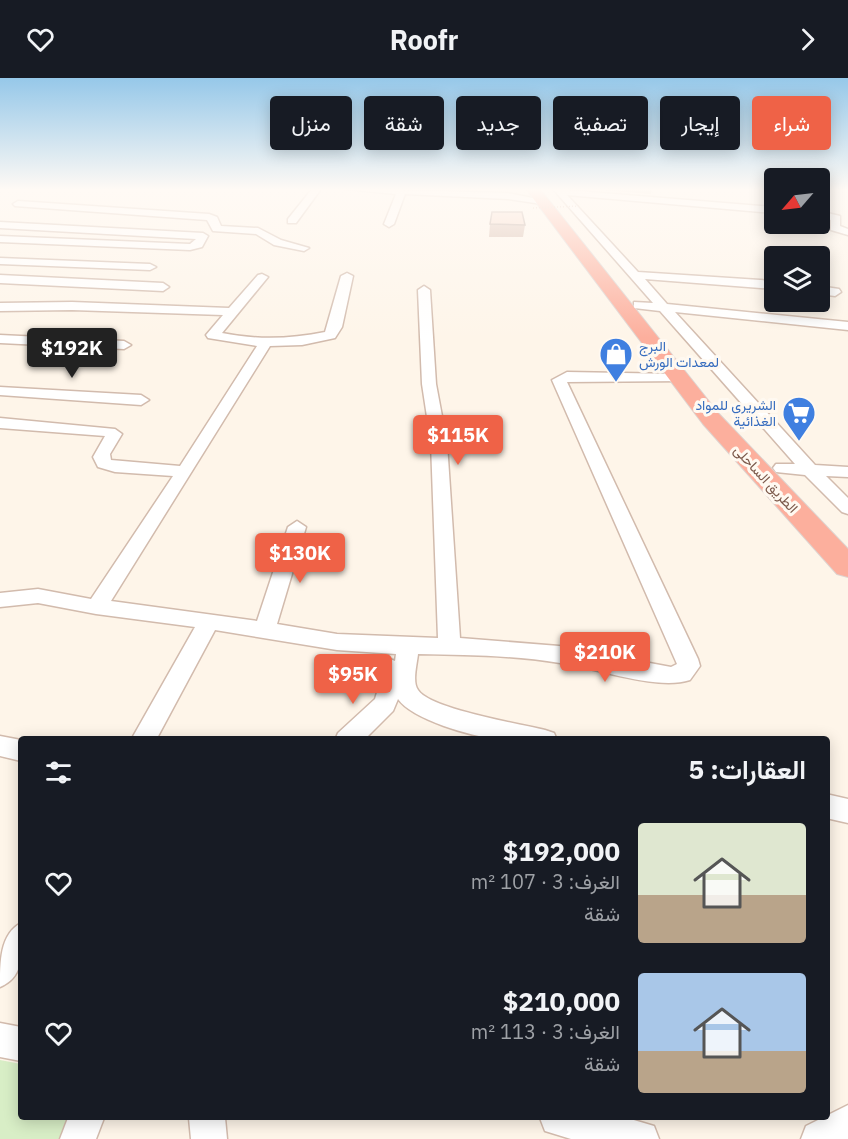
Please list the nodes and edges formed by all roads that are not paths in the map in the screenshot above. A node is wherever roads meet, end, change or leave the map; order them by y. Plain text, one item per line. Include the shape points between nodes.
1 (0, 239) edge
2 (202, 239) edge
3 (271, 239) edge
4 (575, 239) edge
5 (581, 239) edge
6 (592, 239) edge
7 (304, 248) dead end
8 (0, 261) edge
9 (150, 267) dead end
10 (633, 275) junction
11 (346, 276) dead end
12 (262, 278) dead end
13 (0, 279) edge
14 (764, 284) edge
15 (163, 287) dead end
16 (424, 290) dead end
17 (830, 291) edge
18 (835, 292) dead end
19 (638, 305) junction
20 (0, 307) edge
21 (662, 308) junction
22 (232, 312) junction
23 (848, 326) edge
24 (0, 339) edge
25 (267, 342) junction
26 (124, 345) dead end
27 (679, 378) junction
28 (0, 391) edge
29 (141, 400) dead end
30 (0, 423) edge
31 (782, 468) junction
32 (809, 469) junction
33 (184, 471) junction
34 (848, 472) edge
35 (848, 508) edge
36 (297, 527) dead end
37 (840, 528) dead end
38 (848, 567) edge
39 (0, 600) edge
40 (96, 607) junction
41 (209, 621) junction
42 (265, 629) junction
43 (408, 645) junction
44 (449, 645) junction
45 (382, 666) dead end
46 (145, 736) edge
47 (351, 736) edge
48 (530, 736) edge
49 (0, 746) edge
50 (18, 749) edge
51 (830, 807) edge
52 (848, 811) edge
53 (18, 943) edge
54 (0, 971) edge
55 (0, 1040) edge
56 (18, 1043) edge
57 (85, 1120) edge
58 (207, 1120) edge
59 (566, 1120) edge
60 (848, 1123) edge
61 (78, 1139) edge
62 (209, 1139) edge
63 (641, 1139) edge
64 (819, 1139) edge

1 - 2 street via 189,247 198,245
3 - 7 street
4 - 27 highway, الطريق الساحلى via 645,338
5 - 19 highway, الطريق الساحلى
6 - 10 street
8 - 9 street
10 - 14 street
10 - 21 street
11 - 25 street via 330,335
12 - 22 street
13 - 15 street
16 - 44 street via 429,384 439,443
17 - 18 street
19 - 21 street
19 - 31 highway, الطريق الساحلى
20 - 22 street
21 - 23 street
21 - 32 street
22 - 25 street via 213,335
24 - 26 street
25 - 33 street
27 - 38 highway, الطريق الساحلى via 711,419
27 - 44 street via 563,376 559,380 687,659 686,671 671,676 559,654
28 - 29 street
30 - 33 street via 109,432 114,438 103,449 104,463
31 - 32 street
31 - 37 highway, الطريق الساحلى
32 - 34 street
32 - 35 street
33 - 40 street
36 - 42 street
39 - 40 street via 38,596
40 - 41 street
41 - 42 street
41 - 46 street
42 - 43 street via 337,642
43 - 44 street
43 - 48 street via 405,692 412,702 444,715
45 - 47 street via 393,676 389,696
49 - 50 street
51 - 52 street
53 - 54 street
55 - 56 street
57 - 61 street
58 - 62 street
59 - 63 street
60 - 64 street

